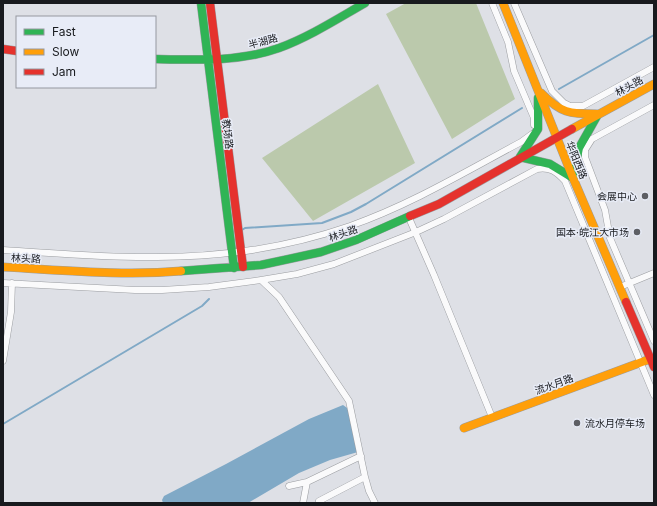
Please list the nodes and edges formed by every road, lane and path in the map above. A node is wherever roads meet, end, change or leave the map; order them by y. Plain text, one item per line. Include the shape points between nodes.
1 (202, 3) edge
2 (210, 3) edge
3 (365, 3) edge
4 (492, 3) edge
5 (503, 3) edge
6 (514, 3) edge
7 (3, 49) edge
8 (16, 51) edge
9 (156, 58) edge
10 (213, 59) junction
11 (654, 67) edge
12 (654, 84) edge
13 (537, 88) junction
14 (654, 105) edge
15 (598, 114) junction
16 (557, 138) junction
17 (520, 157) junction
18 (573, 178) junction
19 (409, 218) junction
20 (416, 232) junction
21 (3, 250) edge
22 (241, 251) junction
23 (232, 252) junction
24 (3, 267) edge
25 (243, 267) junction
26 (234, 268) junction
27 (654, 273) edge
28 (261, 280) junction
29 (3, 283) edge
30 (12, 283) junction
31 (630, 283) junction
32 (620, 287) junction
33 (654, 341) edge
34 (650, 359) junction
35 (3, 361) edge
36 (640, 362) junction
37 (654, 367) edge
38 (654, 395) edge
39 (492, 417) junction
40 (464, 428) dead end
41 (361, 456) junction
42 (365, 477) junction
43 (307, 482) junction
44 (289, 486) dead end
45 (319, 501) dead end
46 (372, 502) edge
47 (303, 503) edge

1 - 10 main road, 教场路
2 - 10 main road, 教场路
3 - 10 main road, 半湖路 via 314,33 278,49 246,56
4 - 22 street via 508,42 514,71 534,118 535,124 528,138 432,190 368,219 288,243
5 - 13 main road, 华阳西路
6 - 11 street via 552,91 570,106 582,106
7 - 8 main road
9 - 10 main road, 半湖路
10 - 22 main road, 教场路
10 - 23 main road, 教场路
12 - 15 main road, 林头路
13 - 15 main road via 559,110 575,114
13 - 16 main road, 华阳西路
13 - 17 main road via 538,129
14 - 31 street via 592,139 585,150 587,164 605,210 610,238
15 - 16 main road, 林头路
15 - 18 main road via 579,148
16 - 17 main road, 林头路
16 - 18 main road, 华阳西路
17 - 18 main road via 550,164
17 - 19 main road, 林头路 via 439,204
18 - 32 main road, 华阳西路
19 - 20 street
19 - 25 main road, 林头路 via 321,252
20 - 28 street via 334,264
20 - 36 street via 537,169 555,172 565,181
20 - 39 street
21 - 23 street via 156,258
22 - 23 street
22 - 25 main road, 教场路
23 - 26 main road, 教场路
24 - 26 main road, 林头路 via 161,273
25 - 26 main road, 林头路
27 - 31 street
28 - 30 street via 162,290
28 - 41 street via 279,297 346,394
29 - 30 street
30 - 35 street via 11,312
31 - 32 street
31 - 33 street
32 - 34 main road, 华阳西路
34 - 36 main road, 流水月路
34 - 37 main road, 华阳西路
36 - 38 street
36 - 39 main road, 流水月路
39 - 40 main road, 流水月路
41 - 42 street
41 - 43 street
42 - 45 street
42 - 46 street
43 - 44 street
43 - 47 street

